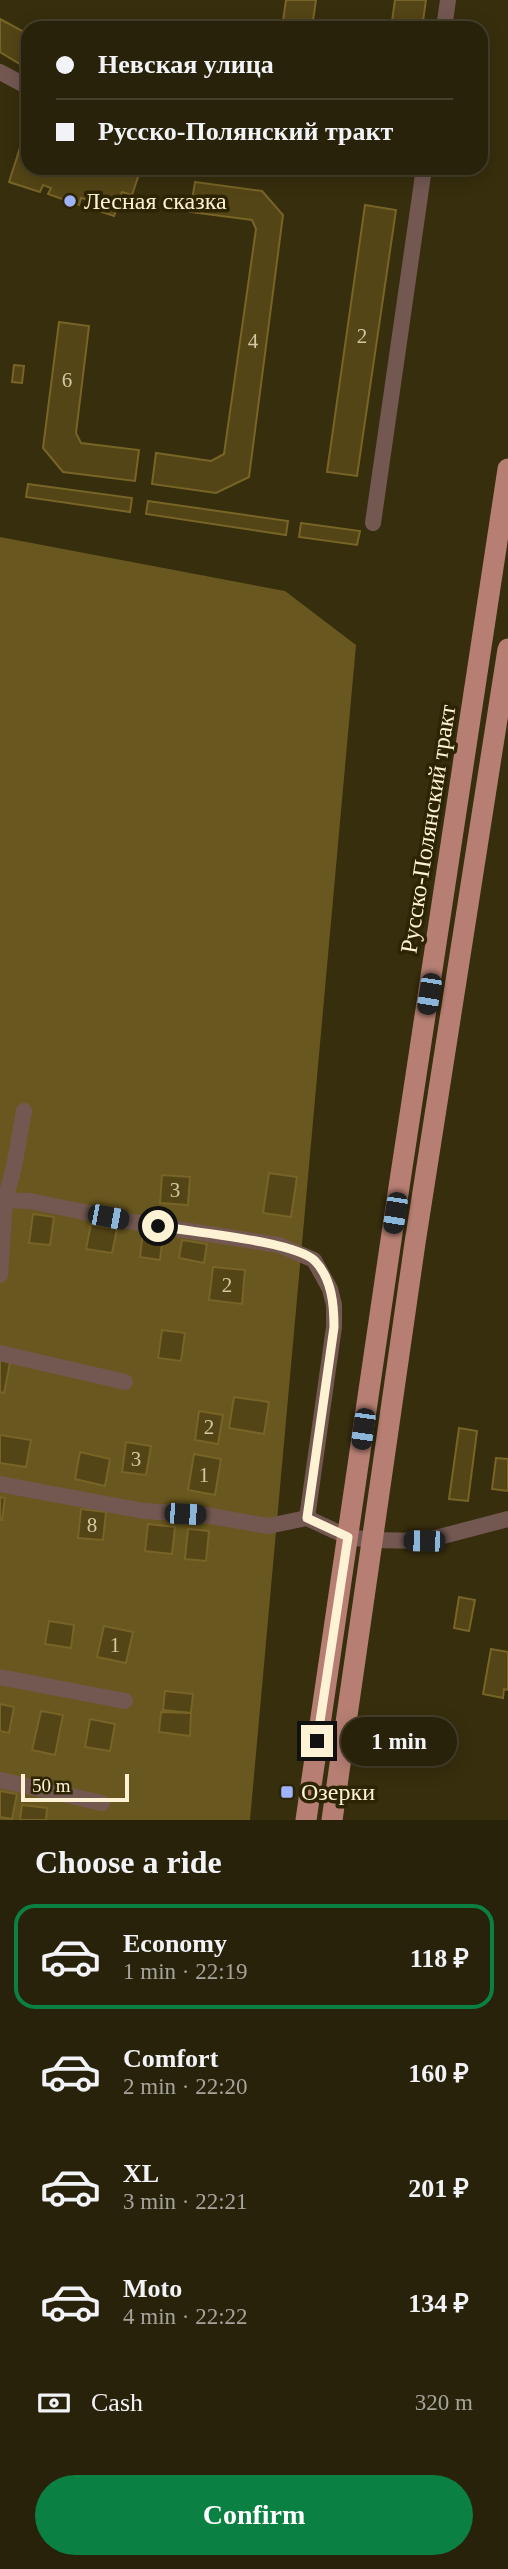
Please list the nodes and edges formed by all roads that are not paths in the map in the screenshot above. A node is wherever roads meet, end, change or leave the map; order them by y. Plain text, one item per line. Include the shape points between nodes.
1 (448, 0) edge
2 (445, 21) edge
3 (0, 72) edge
4 (21, 83) edge
5 (423, 175) edge
6 (508, 469) edge
7 (373, 523) dead end
8 (508, 649) edge
9 (504, 700) edge
10 (24, 1111) dead end
11 (3, 1200) edge
12 (0, 1275) edge
13 (0, 1353) edge
14 (125, 1382) dead end
15 (0, 1484) edge
16 (307, 1518) junction
17 (508, 1518) edge
18 (348, 1537) junction
19 (372, 1540) junction
20 (0, 1677) edge
21 (125, 1701) dead end
22 (0, 1780) edge
23 (102, 1803) dead end
24 (306, 1820) edge
25 (332, 1820) edge

1 - 2 street
3 - 4 street
5 - 7 street
6 - 18 main road, Русско-Полянский тракт
8 - 9 main road, Русско-Полянский тракт
9 - 19 main road, Русско-Полянский тракт via 415,1243
10 - 11 street
11 - 12 street
11 - 16 street via 279,1245 314,1260 330,1289 334,1327
13 - 14 street
15 - 16 street via 144,1511 268,1526
16 - 18 street
17 - 19 street via 424,1541
18 - 19 street
18 - 24 main road, Русско-Полянский тракт
19 - 25 main road, Русско-Полянский тракт
20 - 21 street
22 - 23 street

